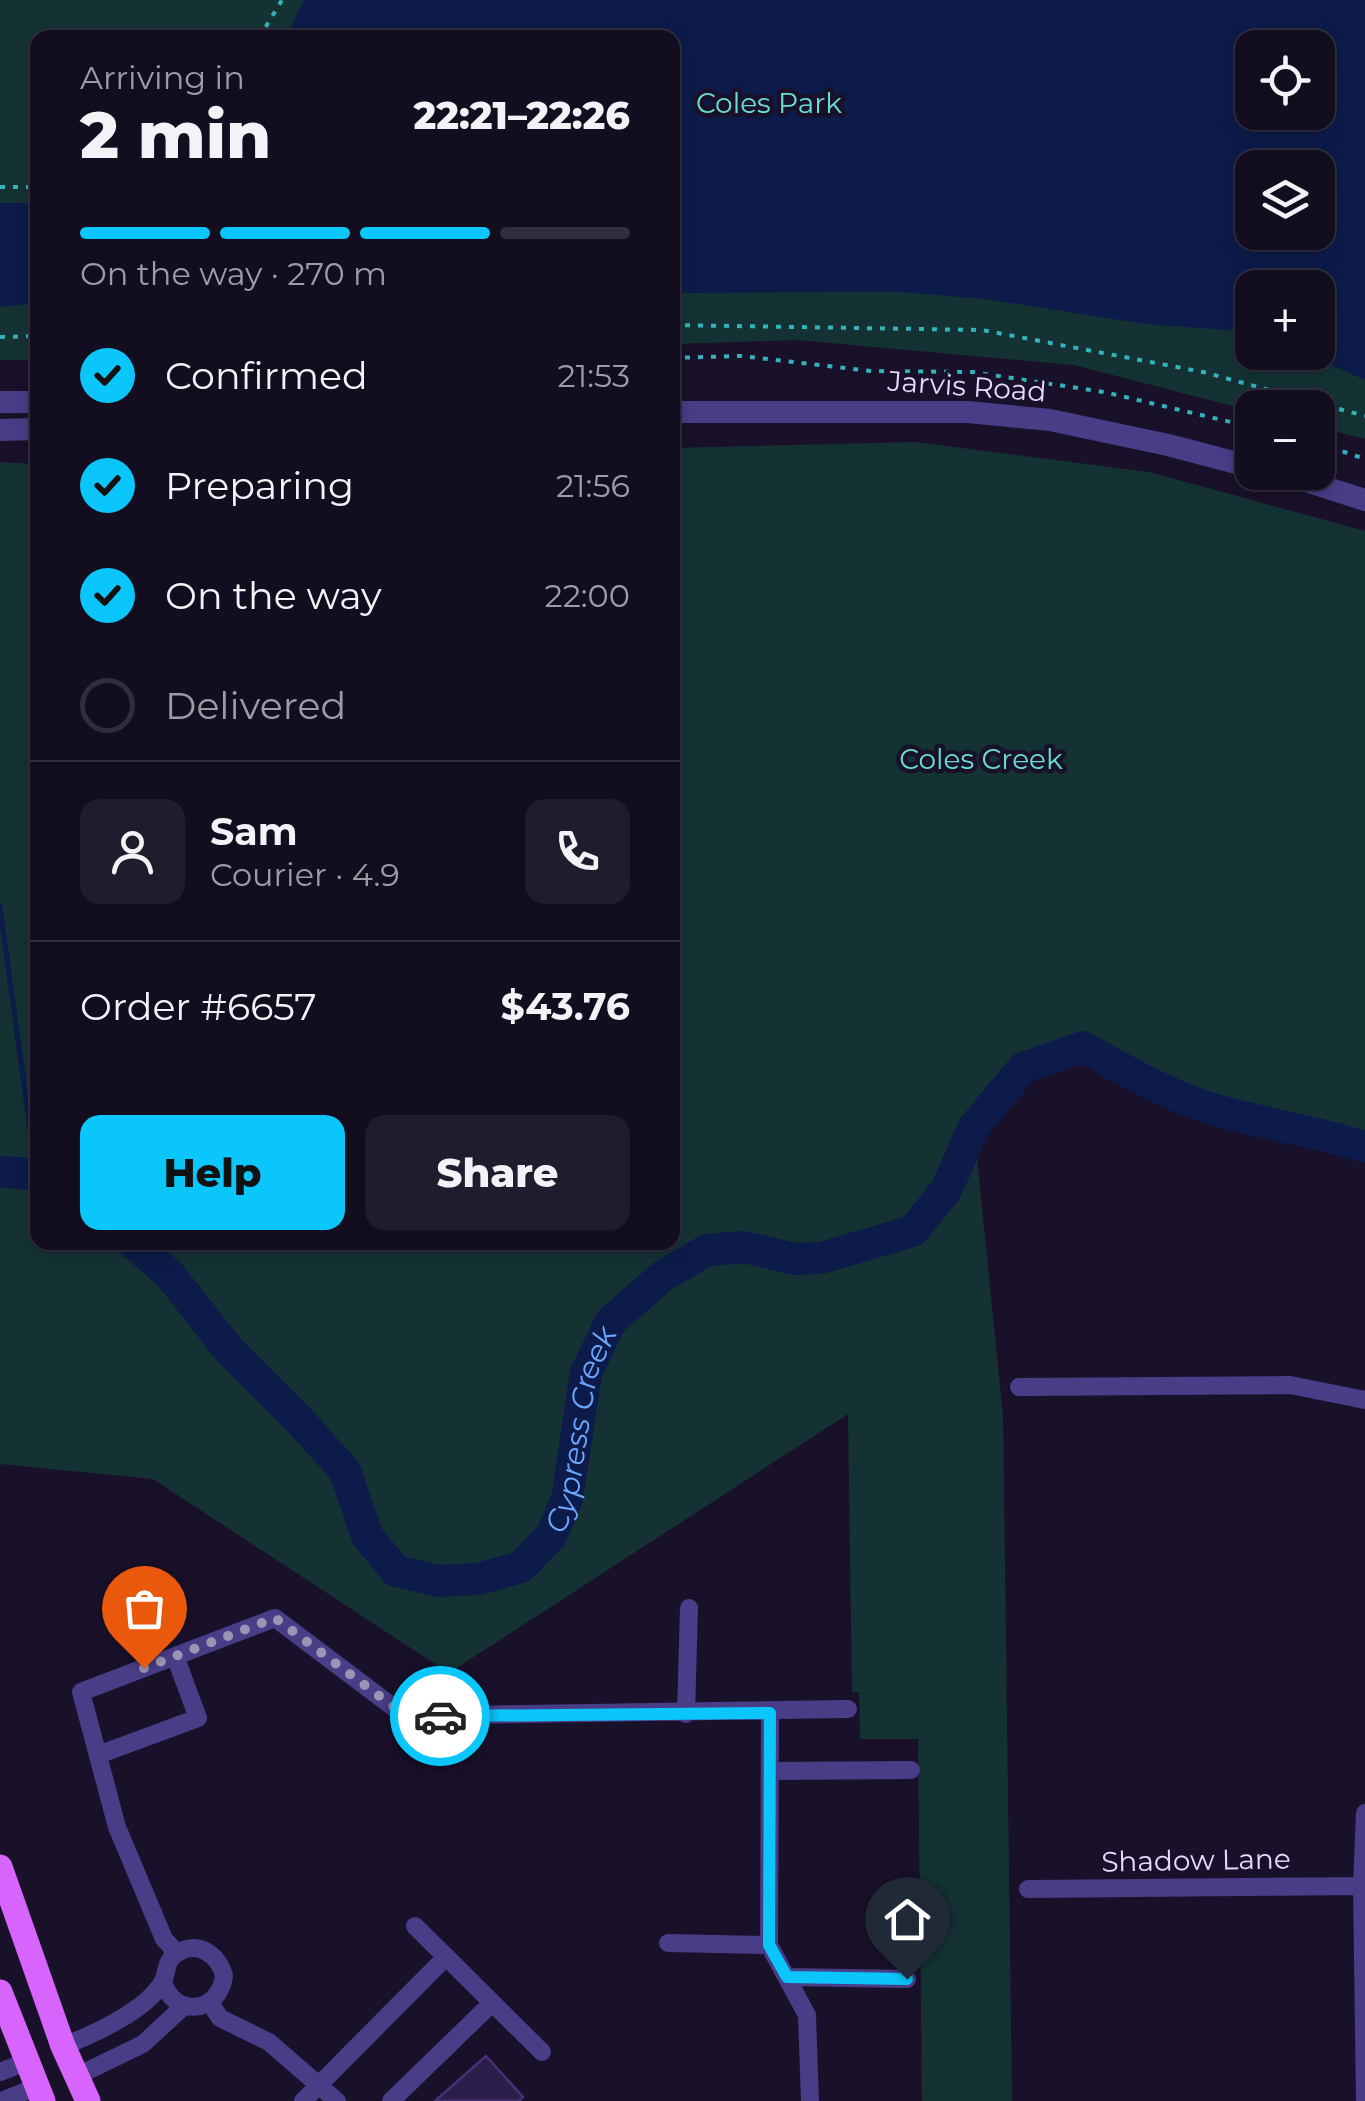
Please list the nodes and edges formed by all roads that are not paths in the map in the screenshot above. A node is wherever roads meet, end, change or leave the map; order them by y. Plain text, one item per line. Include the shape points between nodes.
1 (0, 402) edge
2 (30, 402) edge
3 (680, 412) edge
4 (30, 429) edge
5 (0, 430) edge
6 (1235, 463) edge
7 (1334, 490) edge
8 (1365, 500) edge
9 (1019, 1387) dead end
10 (1365, 1400) edge
11 (689, 1608) dead end
12 (175, 1656) junction
13 (848, 1709) dead end
14 (770, 1713) junction
15 (686, 1714) junction
16 (98, 1754) junction
17 (912, 1770) dead end
18 (770, 1771) junction
19 (1365, 1813) edge
20 (0, 1867) edge
21 (1364, 1886) edge
22 (1028, 1890) dead end
23 (414, 1926) dead end
24 (668, 1943) dead end
25 (769, 1945) junction
26 (177, 1953) junction
27 (446, 1957) junction
28 (787, 1977) junction
29 (907, 1979) dead end
30 (164, 1980) junction
31 (0, 1992) edge
32 (492, 2002) junction
33 (210, 2003) junction
34 (184, 2006) junction
35 (63, 2046) junction
36 (542, 2052) dead end
37 (28, 2062) junction
38 (0, 2072) edge
39 (77, 2076) junction
40 (321, 2085) junction
41 (40, 2094) edge
42 (2, 2101) edge
43 (88, 2101) edge
44 (303, 2101) edge
45 (337, 2101) edge
46 (392, 2101) edge
47 (810, 2101) edge
48 (1364, 2101) edge

1 - 2 street
3 - 6 street, Jarvis Road via 968,412 1050,420
4 - 5 street
7 - 8 street
9 - 10 street via 1290,1385
11 - 15 street
12 - 15 street via 275,1618 406,1716
12 - 16 street via 80,1692
12 - 16 street via 198,1718
13 - 14 street
14 - 15 street
14 - 18 street
16 - 26 street via 118,1827 164,1939
17 - 18 street
18 - 25 street
19 - 21 street
20 - 35 main road
21 - 22 street, Shadow Lane
21 - 48 street
23 - 27 street
24 - 25 street
25 - 28 street
26 - 30 street
26 - 33 street via 197,1948 222,1966 222,1987
27 - 32 street
27 - 40 street
28 - 29 street
28 - 47 street via 807,2015
30 - 34 street via 170,1997
30 - 35 street via 128,2013
31 - 37 main road
32 - 36 street
32 - 46 street
33 - 34 street
33 - 40 street via 220,2018 269,2042
34 - 39 street via 143,2044
35 - 37 main road
35 - 39 main road
37 - 38 street
37 - 41 main road
39 - 41 main road
39 - 43 main road
40 - 44 street
40 - 45 street
41 - 42 street

